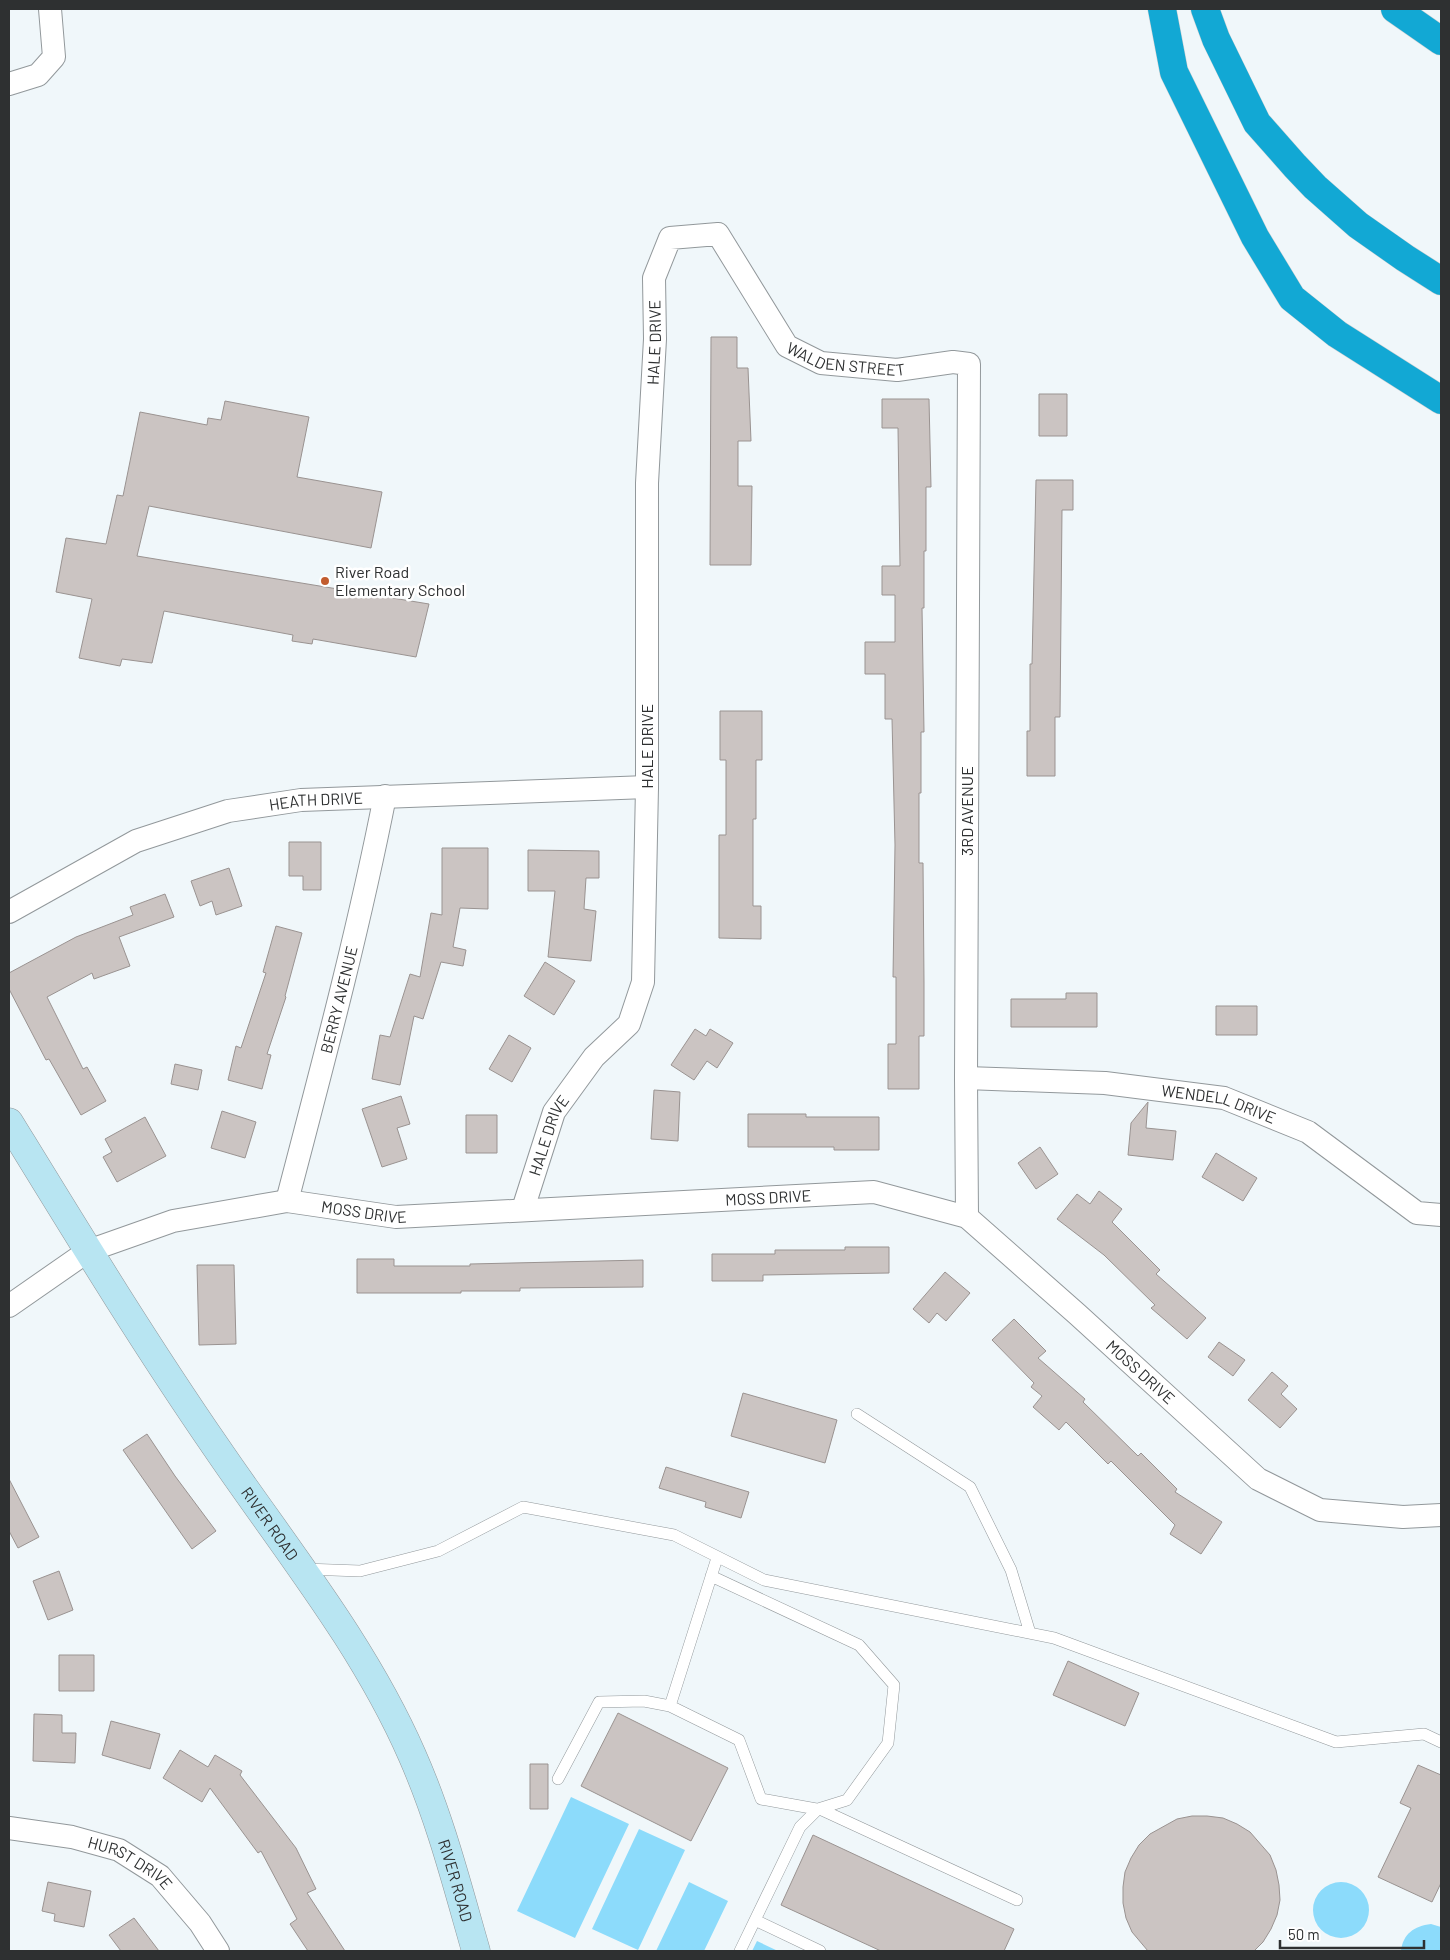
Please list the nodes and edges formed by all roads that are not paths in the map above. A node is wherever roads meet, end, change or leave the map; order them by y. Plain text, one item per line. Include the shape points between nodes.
1 (1162, 9) edge
2 (1204, 9) edge
3 (1395, 9) edge
4 (51, 14) edge
5 (1441, 41) edge
6 (9, 84) edge
7 (664, 252) joint
8 (1441, 281) edge
9 (1441, 400) edge
10 (968, 405) joint
11 (647, 787) junction
12 (385, 796) junction
13 (9, 912) edge
14 (966, 1078) junction
15 (9, 1122) edge
16 (287, 1201) junction
17 (522, 1209) junction
18 (1441, 1215) edge
19 (967, 1217) junction
20 (88, 1251) junction
21 (9, 1306) edge
22 (857, 1414) dead end
23 (1441, 1515) edge
24 (717, 1558) junction
25 (301, 1569) junction
26 (711, 1576) junction
27 (1030, 1633) junction
28 (670, 1706) junction
29 (1441, 1742) edge
30 (558, 1779) dead end
31 (818, 1809) junction
32 (9, 1828) edge
33 (1017, 1900) dead end
34 (755, 1920) junction
35 (218, 1951) edge
36 (476, 1951) edge
37 (740, 1951) edge
38 (820, 1951) edge

1 - 9 highway via 1174,72 1255,237 1292,298 1338,334
2 - 8 highway via 1257,123 1315,187 1358,225
3 - 5 highway
4 - 6 street via 54,57 38,75
7 - 10 street, WALDEN STREET via 670,238 718,234 787,346 821,363 897,370 953,362 969,364
7 - 11 street, HALE DRIVE via 654,278 655,339 647,483
10 - 14 street, 3RD AVENUE
11 - 12 street, HEATH DRIVE
11 - 17 street, HALE DRIVE via 643,982 629,1024 594,1057 554,1112
12 - 13 street, HEATH DRIVE via 301,800 228,812 136,841
12 - 16 street, BERRY AVENUE
14 - 18 street, WENDELL DRIVE via 1105,1083 1224,1098 1308,1132 1417,1213
14 - 19 street, 3RD AVENUE
15 - 20 main road, RIVER ROAD
16 - 17 street, MOSS DRIVE via 396,1217
16 - 20 street, MOSS DRIVE via 173,1221
17 - 19 street, MOSS DRIVE via 874,1192
19 - 23 street, MOSS DRIVE via 1258,1479 1320,1510 1403,1517
20 - 21 street, MOSS DRIVE
20 - 25 main road, RIVER ROAD via 214,1445
22 - 27 lane via 970,1487 1011,1570
24 - 25 lane via 674,1535 523,1507 438,1551 360,1571
24 - 26 lane
24 - 27 lane via 764,1580
25 - 36 main road, RIVER ROAD via 353,1644 412,1754 441,1827
26 - 28 lane
26 - 31 lane via 859,1645 894,1685 888,1743 847,1800
27 - 29 lane via 1054,1638 1336,1742 1424,1734
28 - 30 lane via 644,1701 599,1702
28 - 31 lane via 739,1740 761,1799
31 - 33 lane
31 - 34 lane via 800,1827
32 - 35 street, HURST DRIVE via 72,1837 119,1850 160,1876 200,1923
34 - 37 lane
34 - 38 lane

